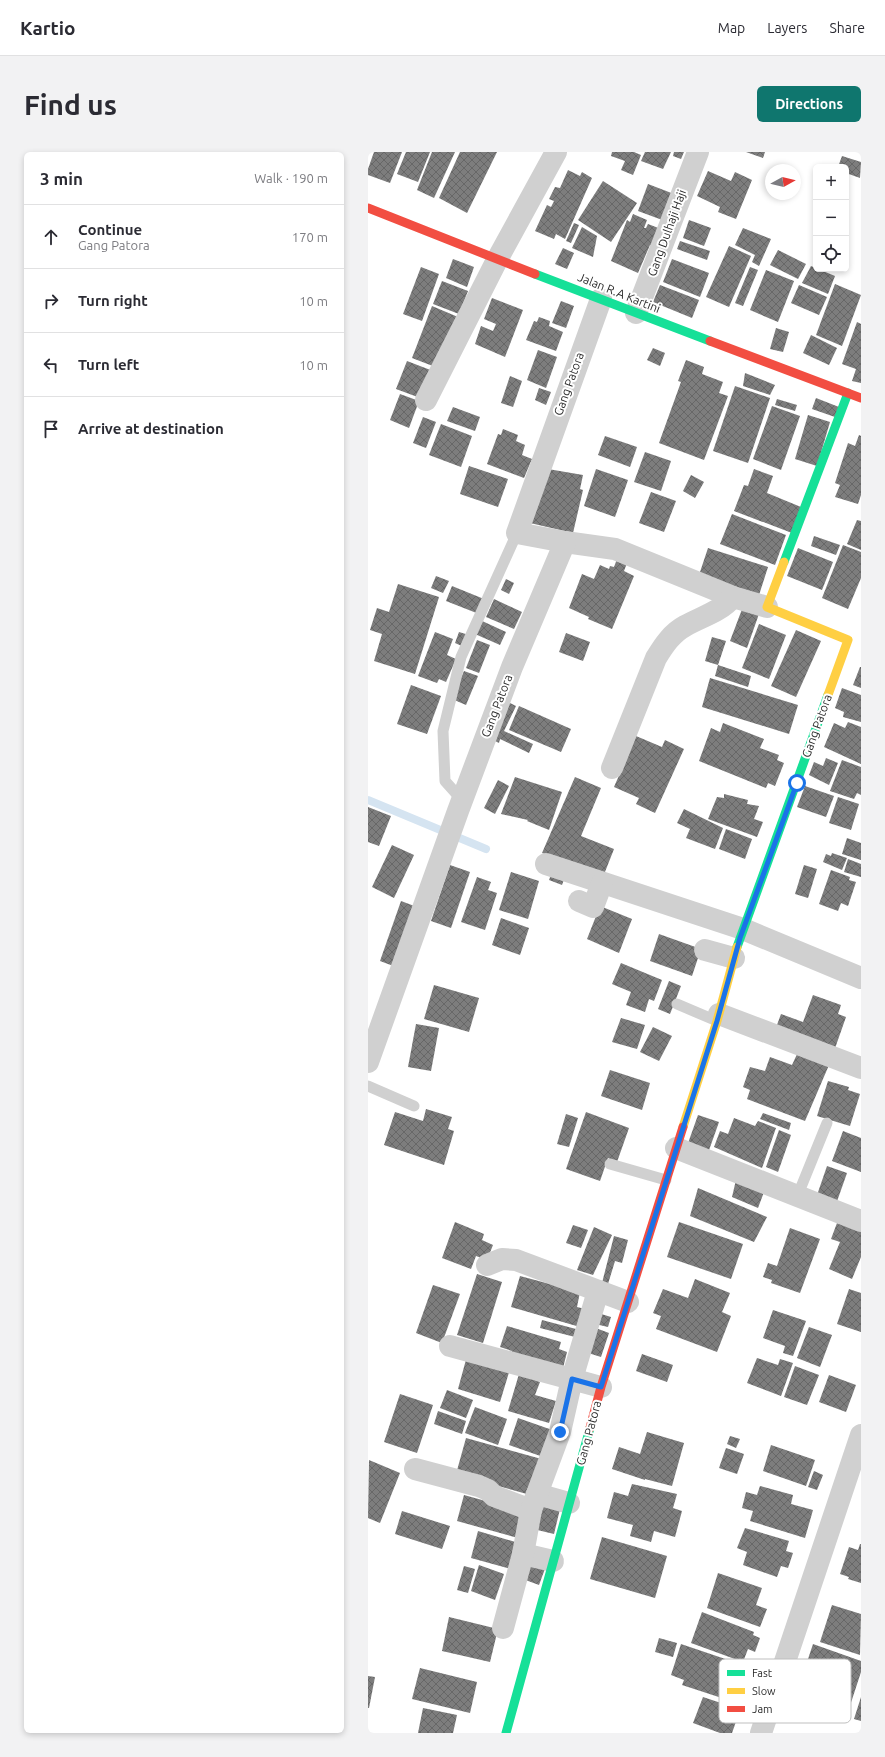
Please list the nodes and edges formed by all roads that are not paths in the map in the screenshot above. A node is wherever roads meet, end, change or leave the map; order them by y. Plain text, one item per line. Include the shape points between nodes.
1 (556, 152) edge
2 (698, 152) edge
3 (368, 208) edge
4 (498, 258) junction
5 (601, 299) junction
6 (636, 313) junction
7 (848, 393) junction
8 (861, 398) edge
9 (426, 400) dead end
10 (517, 533) junction
11 (565, 542) junction
12 (733, 596) junction
13 (767, 607) junction
14 (855, 643) edge
15 (612, 768) dead end
16 (462, 800) junction
17 (546, 864) dead end
18 (602, 883) junction
19 (579, 901) dead end
20 (741, 933) junction
21 (705, 950) dead end
22 (734, 958) junction
23 (861, 978) edge
24 (677, 1004) dead end
25 (718, 1018) junction
26 (368, 1062) edge
27 (861, 1068) edge
28 (368, 1086) edge
29 (414, 1106) dead end
30 (827, 1123) dead end
31 (676, 1148) junction
32 (610, 1164) dead end
33 (666, 1180) junction
34 (798, 1197) junction
35 (861, 1222) edge
36 (487, 1265) dead end
37 (598, 1291) junction
38 (628, 1302) junction
39 (450, 1346) dead end
40 (572, 1379) junction
41 (601, 1387) junction
42 (861, 1435) edge
43 (415, 1469) dead end
44 (534, 1502) junction
45 (569, 1504) junction
46 (523, 1554) junction
47 (553, 1561) junction
48 (503, 1628) dead end
49 (786, 1659) edge
50 (764, 1723) edge
51 (506, 1733) edge
52 (761, 1733) edge

1 - 4 street
2 - 6 street, Gang Dulhaji Haji
3 - 4 street, Jalan R.A Kartini
4 - 5 street, Jalan R.A Kartini
4 - 9 street
5 - 6 street, Jalan R.A Kartini
5 - 10 street, Gang Patora
6 - 7 street, Jalan R.A Kartini
7 - 8 street, Jalan R.A Kartini
7 - 13 street
10 - 11 street
10 - 16 lane via 461,657 443,731 445,780
11 - 12 street via 615,549
11 - 16 street, Gang Patora via 512,667
12 - 13 street
12 - 15 street via 726,605 685,626 666,642 656,658
13 - 14 street, Gang Patora
14 - 20 street, Gang Patora
16 - 26 street, Gang Patora
17 - 18 street
18 - 19 street via 593,907
18 - 20 street
20 - 22 street, Gang Patora
20 - 23 street
21 - 22 street
22 - 25 street, Gang Patora
24 - 25 lane
25 - 27 street
25 - 31 street, Gang Patora
28 - 29 lane
30 - 34 lane
31 - 33 street, Gang Patora
31 - 34 street
32 - 33 lane
33 - 38 street, Gang Patora
34 - 35 street
36 - 37 street via 502,1258 516,1260
37 - 38 street
37 - 40 street
38 - 41 street, Gang Patora
39 - 40 street
40 - 41 street
40 - 44 street via 560,1432
41 - 45 street, Gang Patora
42 - 49 street
43 - 44 street via 479,1486 494,1496
44 - 45 street
44 - 46 street
45 - 47 street, Gang Patora
46 - 47 street
46 - 48 street
47 - 51 street, Gang Patora
50 - 52 street

